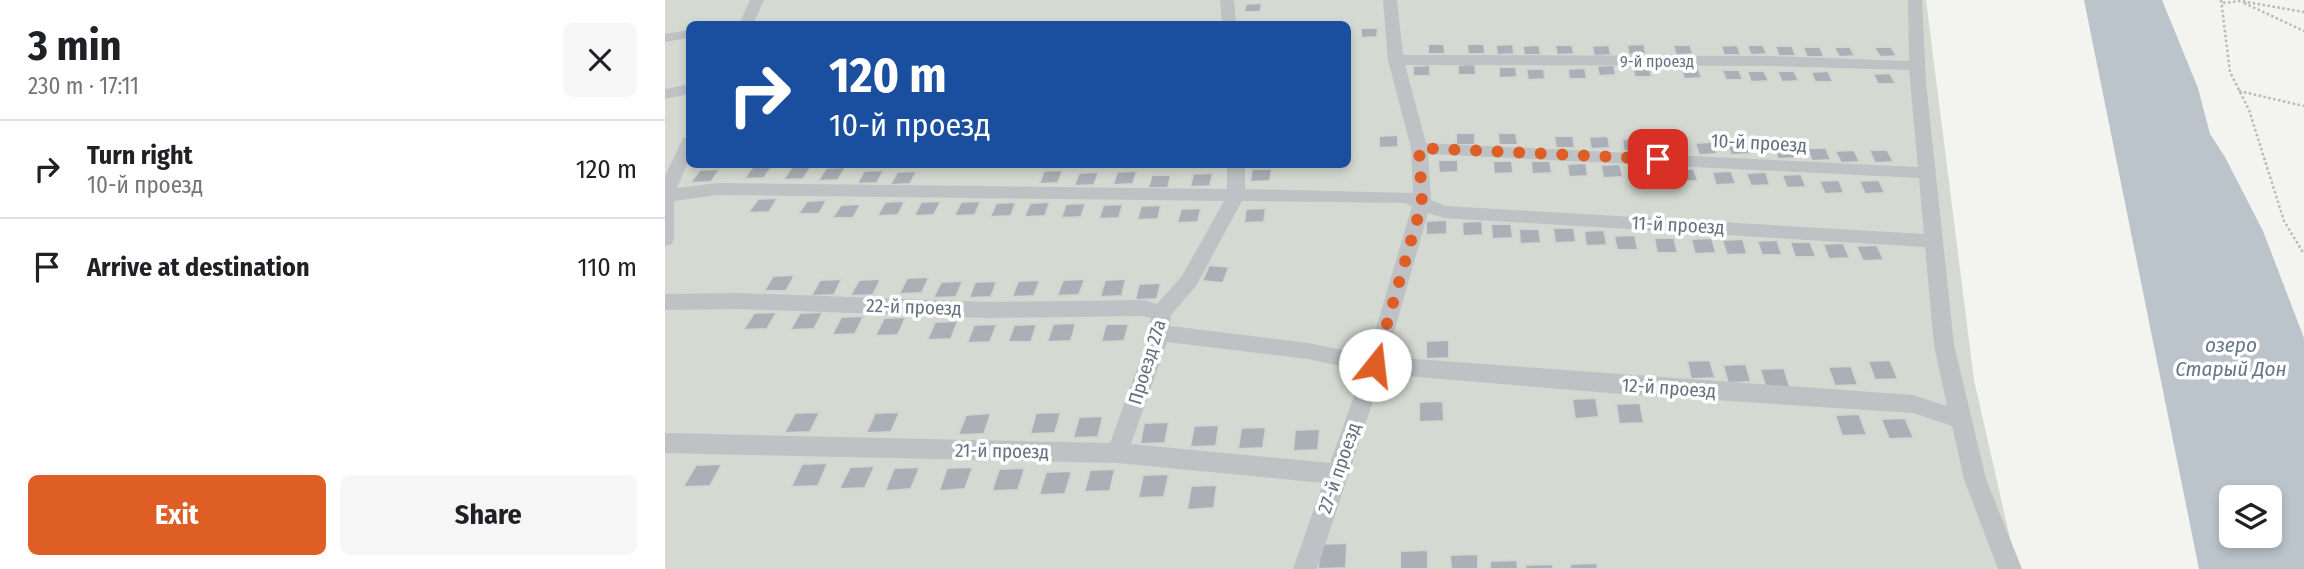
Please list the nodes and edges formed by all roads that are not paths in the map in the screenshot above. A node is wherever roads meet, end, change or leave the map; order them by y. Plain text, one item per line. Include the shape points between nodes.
1 (757, 0) edge
2 (1227, 0) edge
3 (1390, 0) edge
4 (1915, 0) edge
5 (746, 21) edge
6 (1229, 21) edge
7 (686, 34) edge
8 (665, 38) edge
9 (1396, 60) junction
10 (1917, 66) junction
11 (686, 90) edge
12 (665, 94) edge
13 (686, 148) edge
14 (1419, 148) junction
15 (1235, 168) edge
16 (1928, 173) junction
17 (666, 190) edge
18 (1236, 195) junction
19 (1422, 203) junction
20 (665, 239) edge
21 (1935, 241) junction
22 (665, 302) edge
23 (1161, 323) junction
24 (1375, 365) junction
25 (1961, 419) junction
26 (665, 443) edge
27 (1117, 453) junction
28 (1337, 474) junction
29 (1305, 569) edge
30 (2010, 569) edge

1 - 5 street
2 - 6 street
3 - 9 street, 27-й проезд
4 - 10 street
7 - 8 street
9 - 10 street, 9-й проезд
9 - 14 street, 27-й проезд
10 - 16 street
11 - 12 lane
13 - 17 street
14 - 16 street, 10-й проезд
14 - 19 street, 27-й проезд
15 - 18 street, Проезд 27а
16 - 21 street
17 - 18 street, 11-й проезд
17 - 20 street
18 - 19 street, 11-й проезд via 1405,197
18 - 23 street, Проезд 27а via 1219,232
19 - 21 street, 11-й проезд via 1444,212
19 - 24 street, 27-й проезд
21 - 25 street via 1944,345
22 - 23 street, 22-й проезд via 989,310 1143,308
23 - 24 street, 22-й проезд
23 - 27 street, Проезд 27а
24 - 25 street, 12-й проезд via 1913,404
24 - 28 street, 27-й проезд
25 - 30 street via 1975,479
26 - 27 street, 21-й проезд
27 - 28 street, 21-й проезд
28 - 29 street, 27-й проезд

